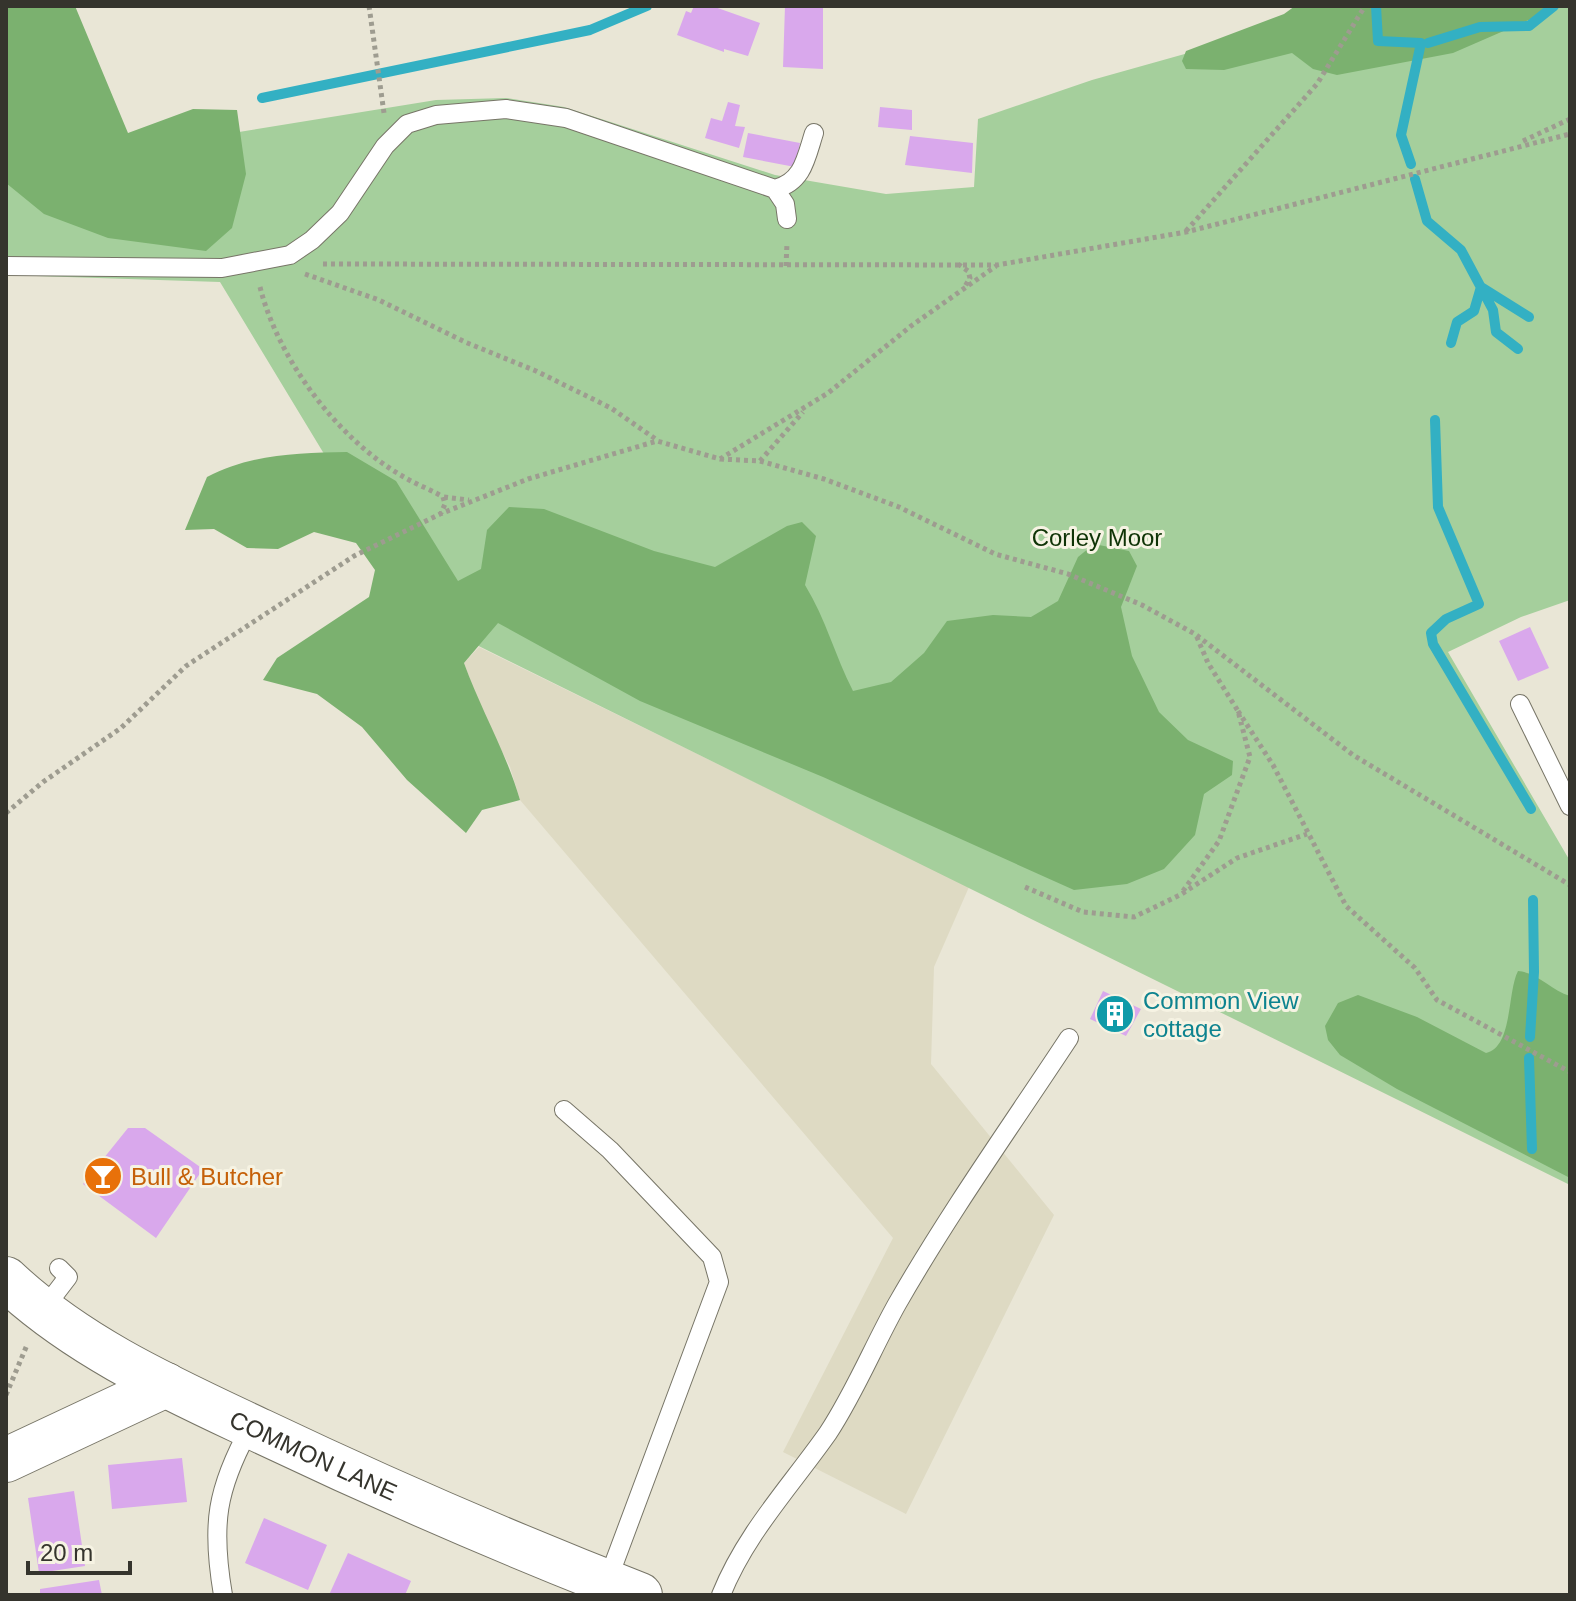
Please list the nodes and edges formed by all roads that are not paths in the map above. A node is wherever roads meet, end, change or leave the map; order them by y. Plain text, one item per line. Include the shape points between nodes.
1 (814, 133) dead end
2 (775, 189) junction
3 (787, 219) dead end
4 (6, 266) edge
5 (1520, 704) dead end
6 (1570, 806) edge
7 (1069, 1038) dead end
8 (564, 1110) dead end
9 (59, 1268) dead end
10 (6, 1279) edge
11 (42, 1311) junction
12 (166, 1385) junction
13 (251, 1426) junction
14 (6, 1460) edge
15 (624, 1588) edge
16 (223, 1595) edge
17 (721, 1595) edge

1 - 2 lane via 803,170 791,185
2 - 3 lane
2 - 4 lane via 566,118 506,109 436,115 407,124 385,146 340,213 290,255 222,268
5 - 6 lane
7 - 17 lane via 941,1231 895,1307 860,1380 743,1548
8 - 15 lane via 610,1150 712,1257 719,1282
9 - 11 lane via 68,1277
10 - 11 street, COMMON LANE
11 - 12 street, COMMON LANE
12 - 13 street, COMMON LANE
12 - 14 street
13 - 15 street, COMMON LANE via 540,1556
13 - 16 lane via 220,1498 215,1525

